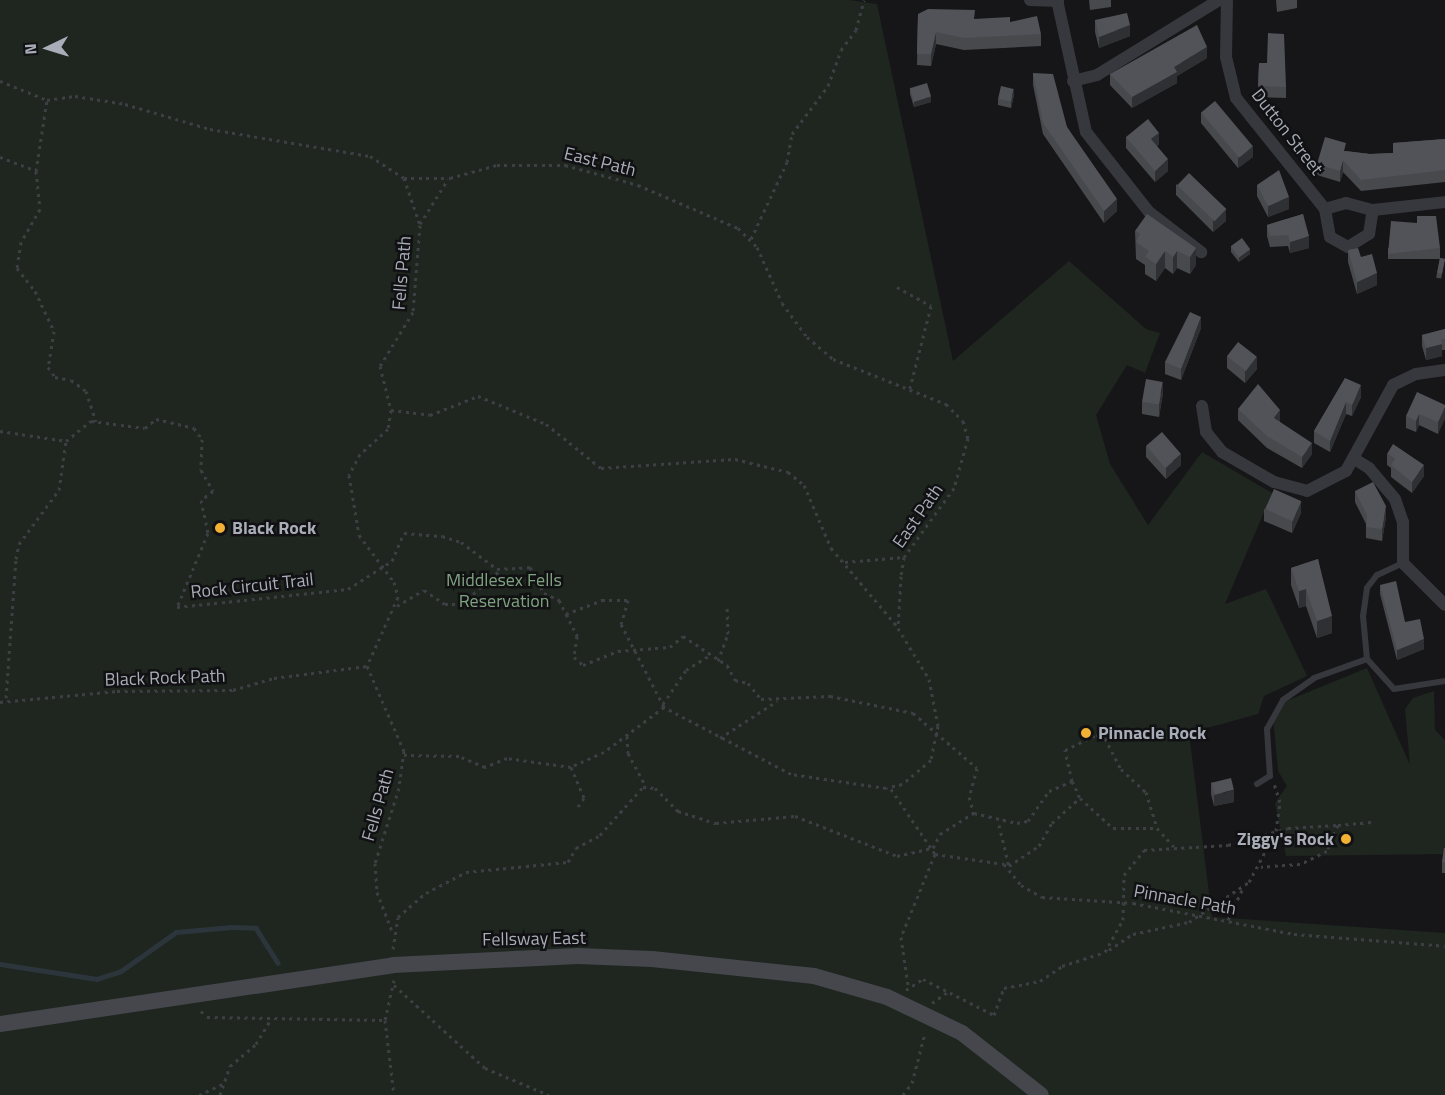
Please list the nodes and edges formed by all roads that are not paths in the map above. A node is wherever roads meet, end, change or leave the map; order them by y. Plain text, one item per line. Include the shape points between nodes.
1 (1030, 0) edge
2 (1219, 0) edge
3 (1227, 0) edge
4 (1057, 1) edge
5 (1073, 81) junction
6 (1445, 202) edge
7 (1325, 209) junction
8 (1373, 210) junction
9 (1201, 252) dead end
10 (1445, 370) edge
11 (1202, 406) dead end
12 (1353, 458) junction
13 (1403, 563) junction
14 (1445, 606) edge
15 (1367, 659) junction
16 (1445, 681) edge
17 (1257, 784) dead end
18 (0, 1024) edge
19 (1041, 1095) edge

1 - 4 street
2 - 5 street via 1097,75
3 - 7 street, Dutton Street via 1226,57 1236,98
4 - 5 street
5 - 9 street via 1094,145 1149,213
6 - 8 street
7 - 8 street via 1351,203
7 - 8 street via 1330,237 1348,247 1369,234
10 - 12 street via 1416,374 1393,384
11 - 12 street via 1206,432 1222,452 1294,490 1335,480
12 - 13 street via 1369,468 1395,499 1403,522
13 - 14 street
13 - 15 lane via 1377,575 1367,588 1363,623
15 - 16 lane via 1394,689 1410,691
15 - 17 lane via 1314,678 1277,707 1266,732 1270,776
18 - 19 main road, Fellsway East via 367,967 578,956 814,976 929,1014 984,1048

